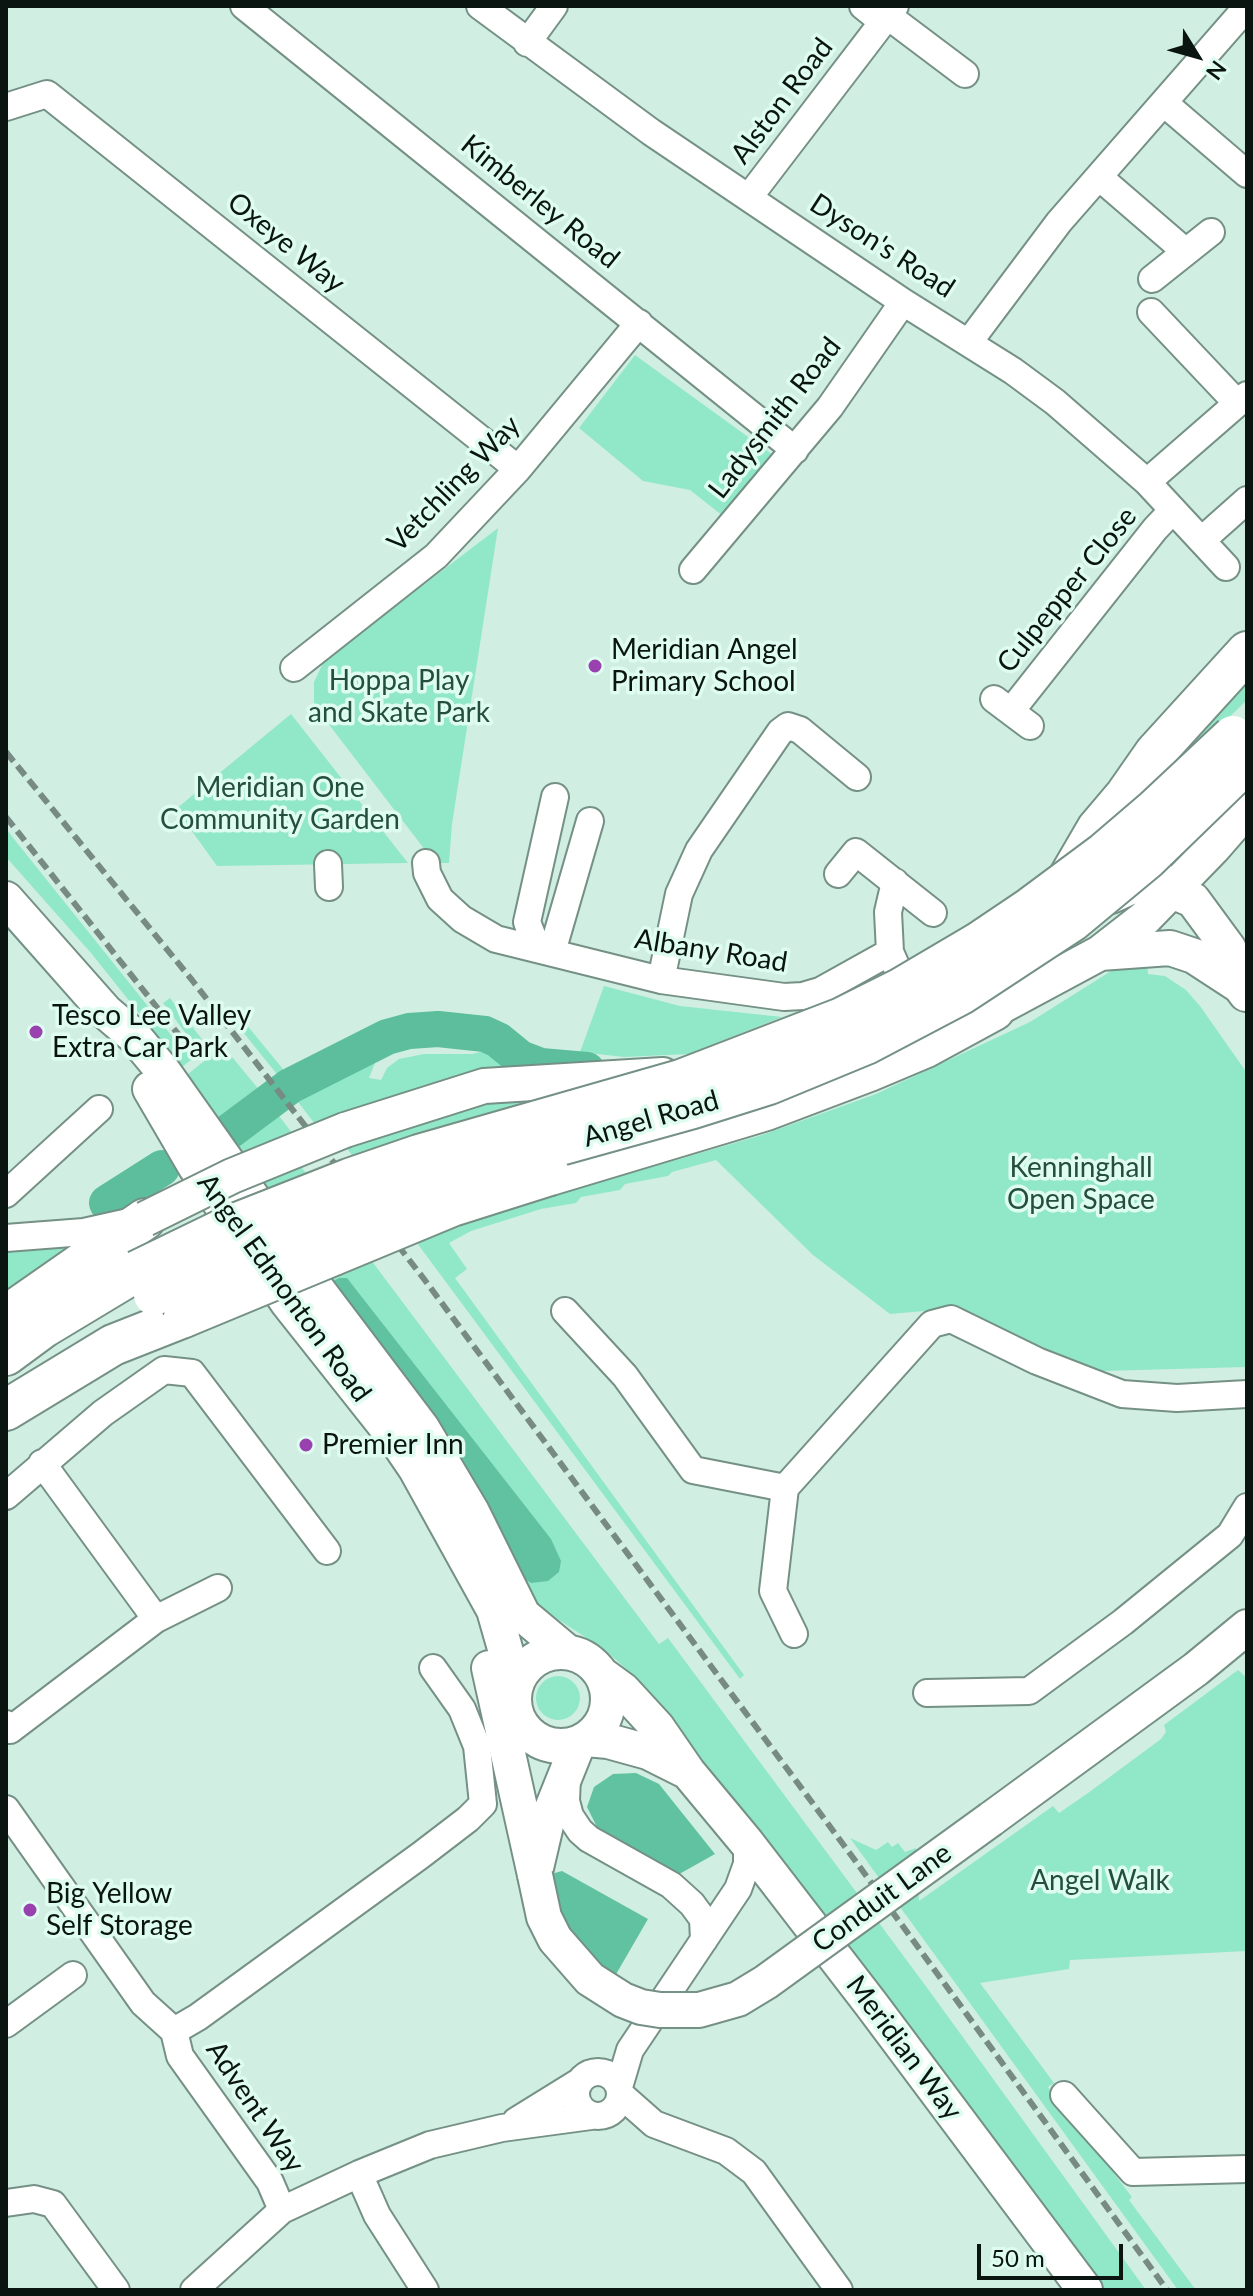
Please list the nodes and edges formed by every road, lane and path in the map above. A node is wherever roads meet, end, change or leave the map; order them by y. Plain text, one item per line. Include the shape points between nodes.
1 (244, 6) edge
2 (480, 6) edge
3 (554, 6) edge
4 (1247, 7) edge
5 (882, 12) edge
6 (527, 43) junction
7 (965, 74) dead end
8 (1164, 103) junction
9 (6, 107) edge
10 (1247, 174) edge
11 (1099, 177) junction
12 (749, 197) junction
13 (1211, 232) dead end
14 (1186, 252) junction
15 (1152, 279) dead end
16 (903, 302) junction
17 (1151, 312) dead end
18 (639, 323) junction
19 (969, 342) junction
20 (1242, 399) edge
21 (795, 450) junction
22 (518, 469) junction
23 (1147, 482) junction
24 (1247, 500) edge
25 (1173, 510) junction
26 (1202, 540) junction
27 (1226, 567) dead end
28 (693, 570) dead end
29 (1247, 652) edge
30 (294, 668) dead end
31 (1011, 712) dead end
32 (1242, 740) edge
33 (857, 777) dead end
34 (1125, 796) junction
35 (555, 797) dead end
36 (1247, 809) edge
37 (590, 821) dead end
38 (426, 863) dead end
39 (838, 874) dead end
40 (895, 882) junction
41 (1166, 885) junction
42 (6, 899) edge
43 (933, 913) dead end
44 (1043, 923) junction
45 (534, 948) junction
46 (890, 952) junction
47 (1100, 953) junction
48 (1209, 966) junction
49 (661, 980) junction
50 (1244, 991) edge
51 (921, 1001) junction
52 (994, 1010) junction
53 (106, 1012) junction
54 (99, 1109) dead end
55 (6, 1194) edge
56 (127, 1226) junction
57 (6, 1238) edge
58 (159, 1294) junction
59 (565, 1311) dead end
60 (6, 1316) edge
61 (6, 1355) edge
62 (6, 1391) edge
63 (1247, 1394) edge
64 (6, 1410) edge
65 (42, 1463) junction
66 (785, 1488) junction
67 (6, 1496) edge
68 (1247, 1507) edge
69 (459, 1547) junction
70 (327, 1551) dead end
71 (218, 1588) dead end
72 (156, 1619) junction
73 (1247, 1627) edge
74 (794, 1634) dead end
75 (566, 1651) junction
76 (433, 1668) dead end
77 (601, 1674) junction
78 (927, 1693) dead end
79 (516, 1709) junction
80 (6, 1724) edge
81 (577, 1749) junction
82 (688, 1772) junction
83 (6, 1809) edge
84 (525, 1842) junction
85 (747, 1843) junction
86 (535, 1875) junction
87 (704, 1940) junction
88 (73, 1975) dead end
89 (6, 2024) edge
90 (174, 2031) junction
91 (630, 2050) junction
92 (583, 2078) junction
93 (619, 2091) junction
94 (1064, 2095) dead end
95 (591, 2116) junction
96 (502, 2128) junction
97 (1247, 2169) edge
98 (359, 2174) junction
99 (6, 2203) edge
100 (282, 2210) junction
101 (116, 2290) edge
102 (194, 2290) edge
103 (425, 2290) edge
104 (839, 2290) edge
105 (1085, 2290) edge

1 - 18 street, Kimberley Road
2 - 6 street, Dyson's Road
3 - 6 street
4 - 8 street
5 - 7 street
5 - 12 street, Alston Road
6 - 12 street, Dyson's Road
8 - 10 street
8 - 11 street
9 - 22 street, Oxeye Way via 47,94
11 - 14 street
11 - 19 street
12 - 16 street, Dyson's Road
13 - 14 street
14 - 15 street
16 - 19 street, Dyson's Road
16 - 21 street, Ladysmith Road
17 - 20 street
18 - 21 street, Kimberley Road
18 - 22 street, Vetchling Way
19 - 23 street, Dyson's Road via 1055,402
20 - 23 street
21 - 28 street, Ladysmith Road
22 - 30 street, Vetchling Way via 436,556
23 - 25 street, Dyson's Road
24 - 26 street
25 - 26 street, Dyson's Road
25 - 31 street, Culpepper Close
26 - 27 street, Dyson's Road
29 - 34 highway via 1155,753
32 - 58 highway, Angel Road, bridge via 1030,908 900,989 842,1018 681,1080 419,1155 232,1225
33 - 49 street via 800,730 788,726 780,732 699,850 679,894
34 - 41 highway via 1137,849
34 - 44 highway via 1097,829
35 - 45 street via 527,922
36 - 41 main road
37 - 45 street
38 - 45 street, Albany Road via 447,907 496,939
39 - 40 street via 856,852
40 - 43 street
40 - 46 street via 888,912
41 - 44 main road, Angel Road via 1129,887
41 - 47 main road via 1145,918
41 - 48 main road via 1175,917
41 - 50 main road via 1193,900 1229,949
42 - 53 main road, Angel Edmonton Road
44 - 51 main road, Angel Road via 970,975
45 - 49 street, Albany Road
46 - 49 street, Albany Road via 803,996
46 - 51 street
47 - 48 main road via 1170,948
47 - 52 main road
48 - 50 main road
51 - 52 street via 952,1014
51 - 56 main road, Angel Road, bridge via 774,1059 712,1072 522,1082 452,1095 302,1147
52 - 58 highway, bridge via 926,1047 766,1110
53 - 69 main road, Angel Edmonton Road via 195,1166 288,1303 395,1438
53 - 75 main road, Angel Edmonton Road via 163,1071 422,1428 472,1512 523,1615
54 - 55 street
56 - 57 street
56 - 60 highway
58 - 61 highway, Angel Road via 44,1327
58 - 62 highway, Angel Road
58 - 64 highway via 113,1345
59 - 66 street via 625,1376 693,1470
63 - 66 street via 1122,1394 951,1319 932,1324
65 - 67 street
65 - 70 street via 164,1370 192,1373
65 - 72 street
66 - 74 street via 773,1591
68 - 78 street via 1230,1535 1029,1691
69 - 79 main road, Angel Edmonton Road via 494,1610
69 - 84 main road
71 - 72 street
72 - 80 street via 10,1730
73 - 86 main road, Conduit Lane, bridge via 738,1999 699,2010 660,2010 623,2000 590,1979 555,1939
75 - 77 main road via 592,1663
75 - 79 main road via 535,1659 524,1669 517,1680
76 - 90 street via 462,1709 477,1746 483,1804 421,1855
77 - 81 main road via 607,1688 605,1717
77 - 82 main road, Meridian Way via 657,1727
79 - 81 main road via 530,1736
79 - 84 main road, Conduit Lane via 532,1764
81 - 82 main road, Meridian Way via 608,1741 648,1752
81 - 86 main road, Conduit Lane via 547,1821
81 - 87 street via 566,1801 570,1816 589,1839 671,1885 692,1904 703,1919
82 - 85 main road, Meridian Way
83 - 90 street, Advent Way via 143,2003
84 - 86 main road, Conduit Lane
85 - 87 street via 747,1864 738,1889
85 - 105 main road, Meridian Way
87 - 91 street
88 - 89 street
90 - 100 street, Advent Way via 180,2056 270,2182
91 - 92 street
91 - 93 street
92 - 93 street via 594,2072 610,2075
92 - 95 street via 575,2089 577,2105
92 - 96 street
93 - 95 street via 615,2109
93 - 104 street via 654,2124 726,2151 754,2172
94 - 97 street via 1133,2172
95 - 96 street
96 - 98 street via 430,2145
98 - 100 street
98 - 103 street via 377,2215
99 - 101 street via 34,2199 53,2204
100 - 102 street

